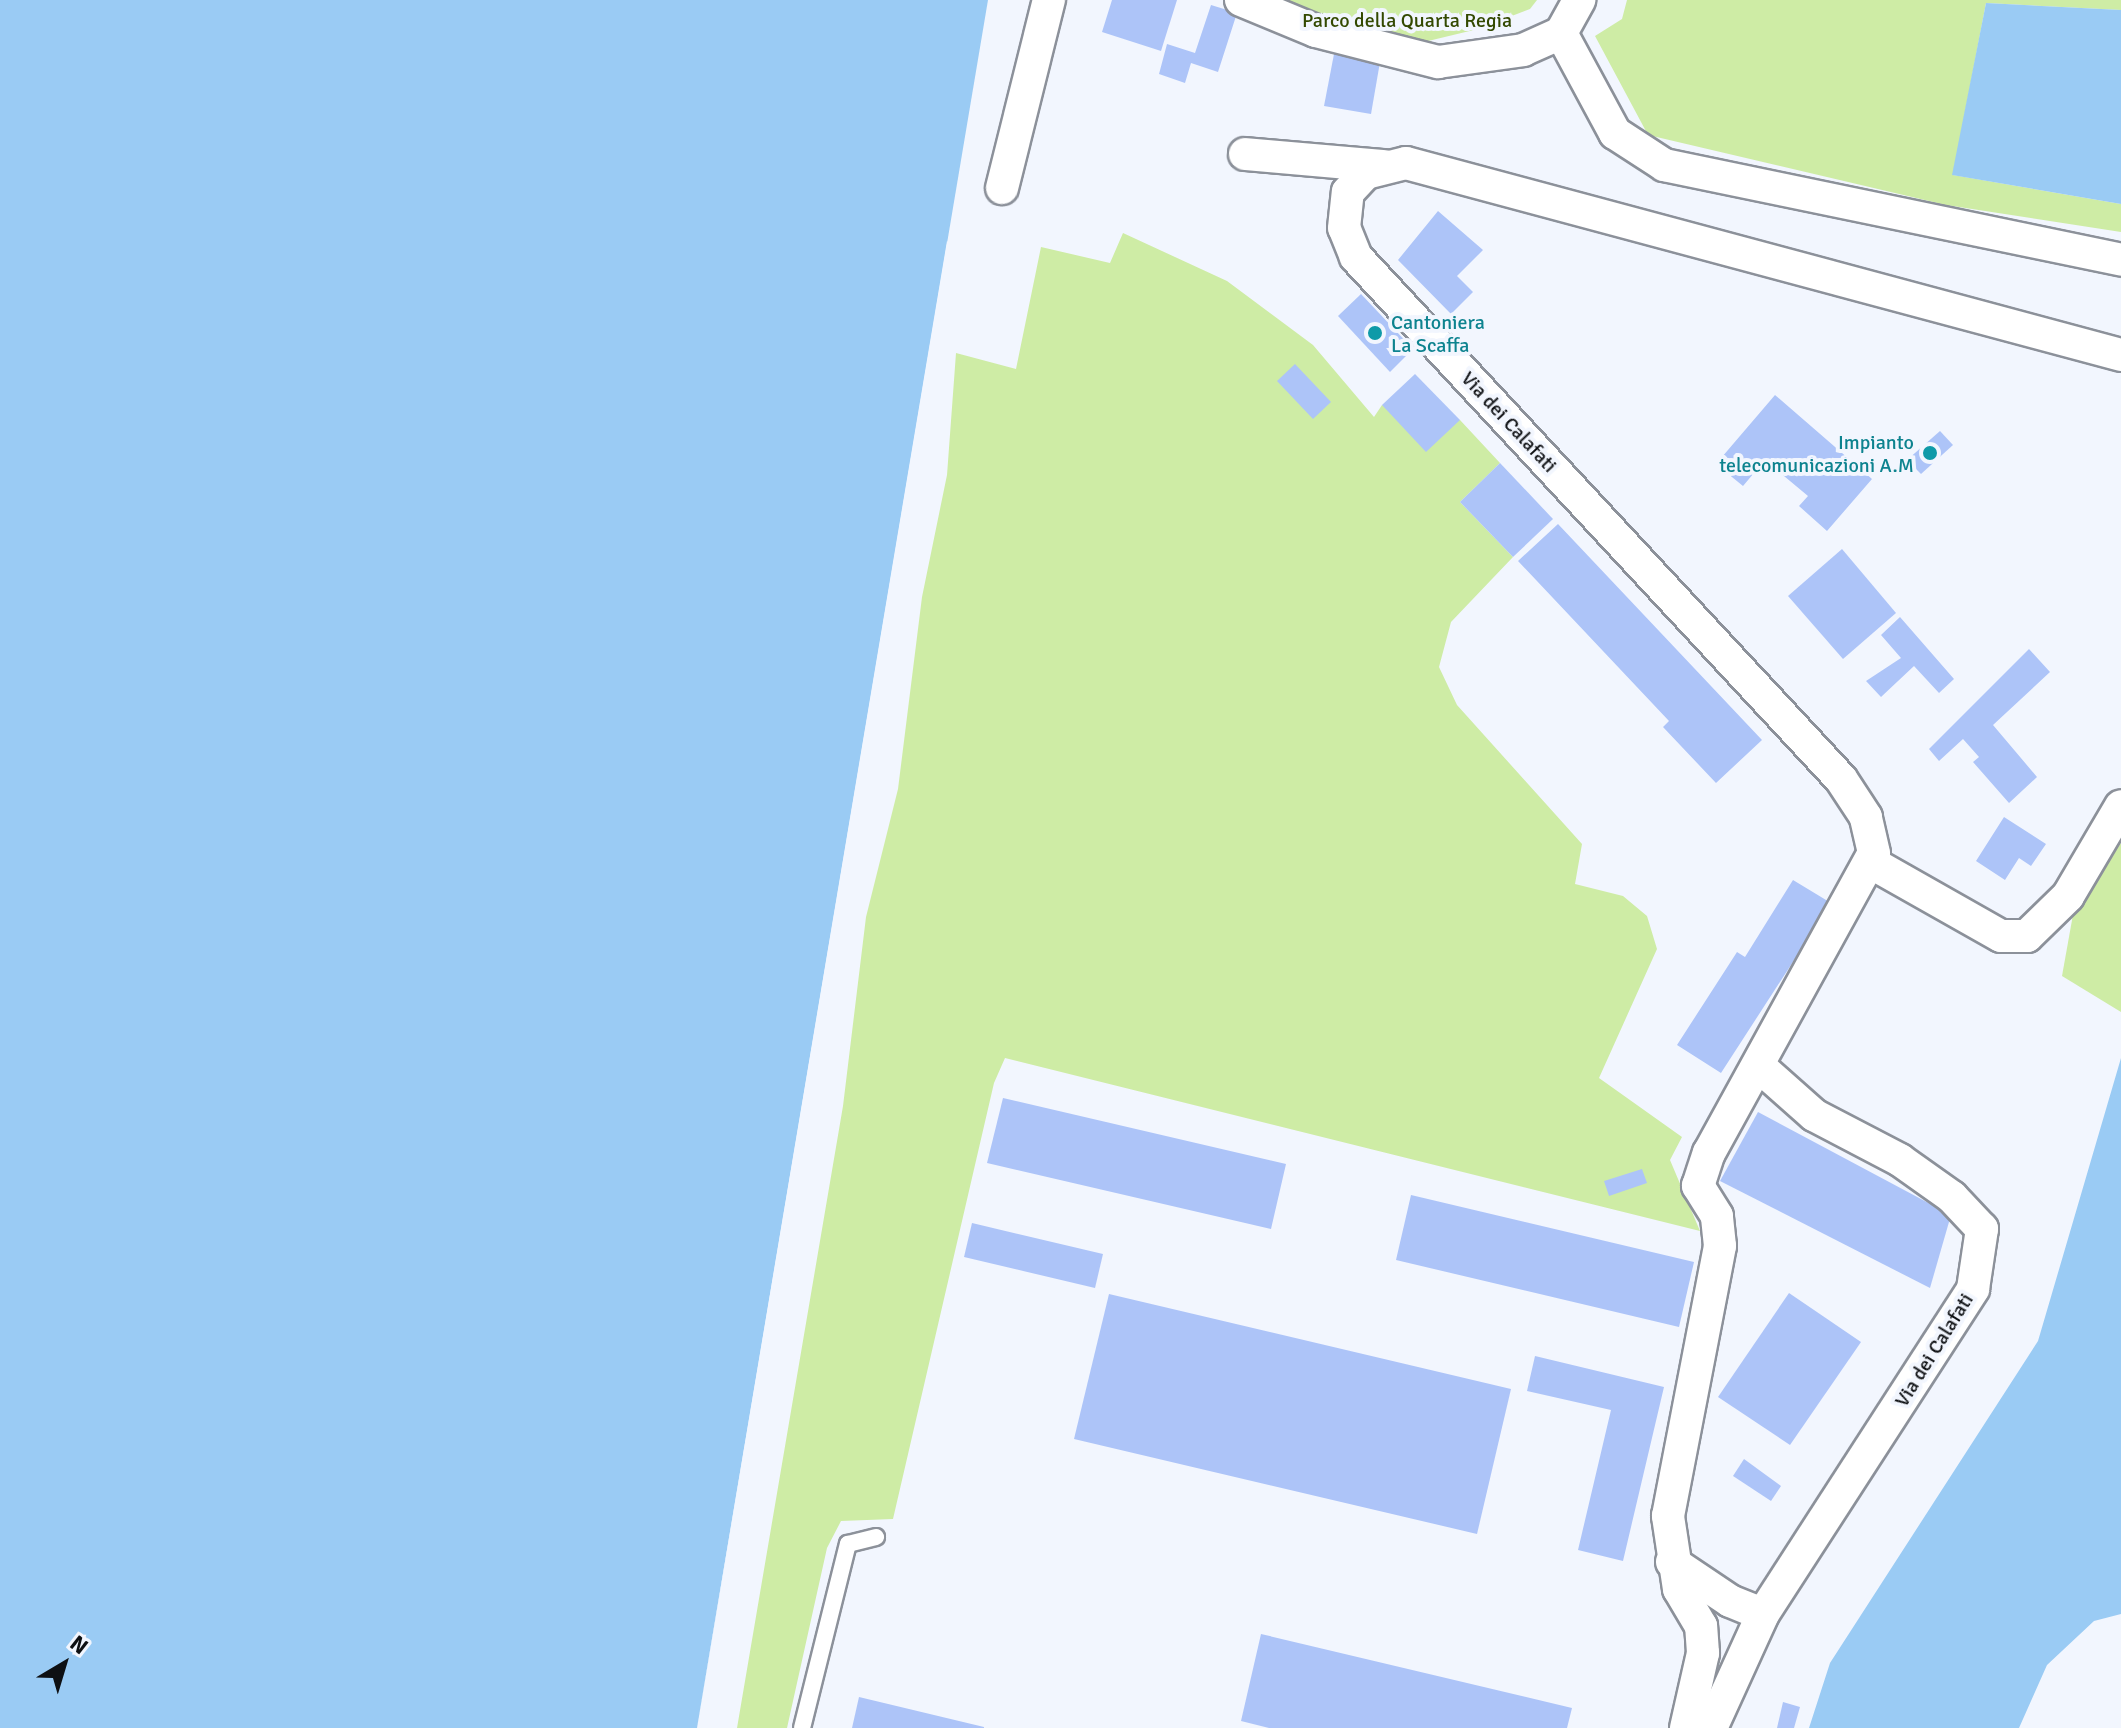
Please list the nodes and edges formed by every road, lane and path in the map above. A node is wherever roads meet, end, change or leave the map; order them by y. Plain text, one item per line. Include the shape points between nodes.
1 (1049, 0) edge
2 (1241, 0) edge
3 (1579, 0) edge
4 (1561, 33) junction
5 (1245, 154) dead end
6 (1383, 166) junction
7 (1002, 188) dead end
8 (2121, 260) edge
9 (2121, 355) edge
10 (2121, 806) edge
11 (1870, 862) junction
12 (1760, 1067) junction
13 (876, 1537) dead end
14 (1672, 1562) junction
15 (1763, 1614) junction
16 (802, 1728) edge
17 (1686, 1728) edge
18 (1711, 1728) edge

1 - 7 street
2 - 4 street via 1316,31 1438,62 1523,50
3 - 4 street
4 - 8 street via 1615,133 1664,165
5 - 6 street
6 - 9 street via 1406,163
6 - 11 street, Via dei Calafati via 1348,192 1344,228 1356,257 1841,779 1866,817 1874,853
10 - 11 street via 2068,896 2027,936 2001,936
11 - 12 street
12 - 14 street via 1709,1153 1698,1186 1717,1216 1720,1246 1668,1516
12 - 15 street, Via dei Calafati via 1814,1115 1900,1160 1952,1197 1982,1229 1973,1289
13 - 16 lane via 848,1544
14 - 15 street via 1730,1601
14 - 17 street via 1679,1589 1701,1626 1703,1653
15 - 18 street, Via dei Calafati

